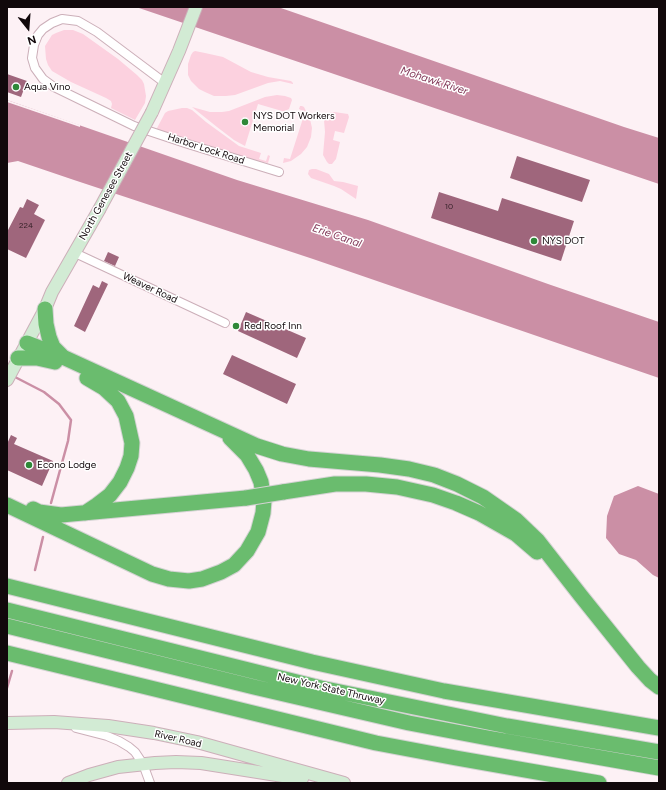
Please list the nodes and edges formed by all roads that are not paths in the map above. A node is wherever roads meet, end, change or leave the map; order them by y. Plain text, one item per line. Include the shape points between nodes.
1 (196, 7) edge
2 (165, 83) junction
3 (279, 172) dead end
4 (74, 253) junction
5 (45, 309) junction
6 (225, 323) dead end
7 (27, 343) junction
8 (65, 358) junction
9 (16, 363) junction
10 (7, 380) edge
11 (213, 426) junction
12 (7, 497) edge
13 (7, 505) edge
14 (85, 513) junction
15 (565, 576) junction
16 (7, 586) edge
17 (7, 610) edge
18 (7, 626) edge
19 (7, 653) edge
20 (659, 687) edge
21 (54, 722) junction
22 (7, 723) edge
23 (659, 728) edge
24 (659, 752) edge
25 (143, 764) junction
26 (659, 768) edge
27 (68, 783) edge
28 (150, 783) edge
29 (324, 783) edge
30 (344, 783) edge
31 (599, 783) edge

1 - 2 main road, North Genesee Street
2 - 3 street, Harbor Lock Road via 97,32 78,21 62,19 52,23 38,35 34,45 32,58 35,68 43,79 54,87 134,126
2 - 4 main road, North Genesee Street, bridge via 152,112
4 - 5 main road, North Genesee Street
4 - 6 street, Weaver Road
5 - 7 main road, North Genesee Street
5 - 8 highway via 46,324 53,347
7 - 8 highway
7 - 9 main road, North Genesee Street
8 - 11 highway
9 - 10 main road, North Genesee Street
9 - 14 highway via 37,358 51,360 71,369 104,388 118,401 126,416 132,443 127,468 110,495
11 - 13 highway via 247,455 261,482 264,501 258,532 247,550 234,564 221,572 189,581 152,574
11 - 15 highway via 282,454 409,469 457,484 483,497 516,520 538,541
12 - 14 highway via 39,512 61,515
14 - 15 highway, bridge via 246,498 336,484 397,487 434,495 480,512 516,534
15 - 20 highway via 638,667
16 - 23 highway via 335,668 444,691
17 - 24 highway, New York State Thruway via 321,688 507,726
18 - 26 highway, New York State Thruway via 409,723
19 - 31 highway via 376,743
21 - 22 main road, River Road
21 - 25 street via 119,741 135,752
21 - 30 main road, River Road via 108,726 197,742
25 - 27 main road via 118,767
25 - 28 street
25 - 29 main road via 201,763

